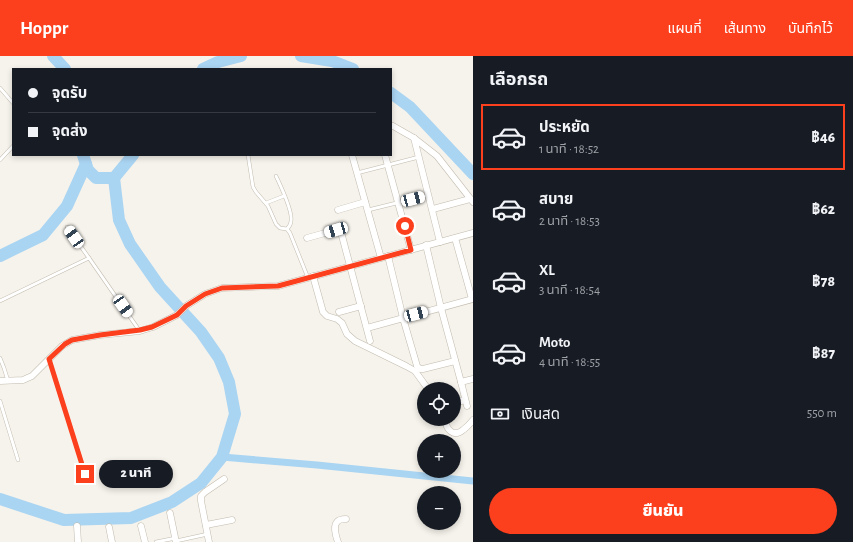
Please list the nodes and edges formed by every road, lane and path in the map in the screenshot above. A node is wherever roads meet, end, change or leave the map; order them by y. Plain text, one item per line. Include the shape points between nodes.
1 (0, 88) edge
2 (12, 102) edge
3 (393, 126) dead end
4 (414, 138) junction
5 (12, 147) edge
6 (248, 156) edge
7 (352, 156) edge
8 (385, 156) edge
9 (419, 156) junction
10 (0, 160) edge
11 (388, 165) junction
12 (357, 173) junction
13 (276, 176) dead end
14 (429, 194) junction
15 (284, 196) junction
16 (472, 200) edge
17 (365, 202) junction
18 (266, 203) junction
19 (398, 203) junction
20 (432, 209) junction
21 (338, 210) dead end
22 (368, 210) junction
23 (67, 227) dead end
24 (286, 229) junction
25 (473, 233) edge
26 (307, 238) dead end
27 (455, 238) junction
28 (440, 242) junction
29 (426, 246) junction
30 (411, 250) junction
31 (385, 257) junction
32 (89, 258) junction
33 (350, 266) junction
34 (311, 277) junction
35 (472, 299) edge
36 (0, 301) edge
37 (361, 306) junction
38 (441, 308) junction
39 (339, 312) dead end
40 (403, 318) junction
41 (367, 328) junction
42 (140, 330) junction
43 (370, 341) dead end
44 (0, 358) edge
45 (49, 359) junction
46 (456, 361) junction
47 (473, 379) edge
48 (8, 380) junction
49 (0, 381) edge
50 (423, 382) edge
51 (461, 382) junction
52 (0, 401) edge
53 (461, 403) edge
54 (473, 420) edge
55 (446, 426) edge
56 (18, 460) dead end
57 (85, 474) dead end
58 (224, 479) dead end
59 (170, 513) dead end
60 (346, 519) dead end
61 (232, 520) dead end
62 (206, 525) junction
63 (77, 526) dead end
64 (141, 526) dead end
65 (109, 527) dead end
66 (208, 534) junction
67 (176, 540) edge
68 (78, 542) edge
69 (112, 542) edge
70 (144, 542) edge
71 (156, 542) edge
72 (209, 542) edge
73 (338, 542) edge

1 - 2 lane
3 - 4 street
4 - 9 street
4 - 16 street via 437,156
5 - 10 lane
6 - 18 lane via 253,187
7 - 12 street
8 - 11 street
9 - 11 lane
9 - 14 street
11 - 12 lane
11 - 19 street
12 - 17 street
13 - 15 lane
14 - 19 lane
14 - 20 street
15 - 18 lane
15 - 24 lane via 291,220 290,226
16 - 20 street
17 - 21 street
17 - 22 street
18 - 24 lane via 276,224
19 - 22 lane
19 - 30 street
20 - 28 street
22 - 31 street
23 - 32 lane
24 - 34 lane via 294,240
25 - 27 street
26 - 33 street via 336,230 341,232
27 - 28 street
27 - 35 street
28 - 29 street
29 - 30 street
29 - 38 street
30 - 31 street
31 - 33 street
31 - 40 street
32 - 36 lane
32 - 42 lane
33 - 34 street
33 - 37 street
34 - 42 street via 278,286 222,288 205,294 177,315
34 - 50 street via 323,312 327,316 342,323 347,334 355,341 406,366
35 - 38 street
37 - 39 street
37 - 41 street
38 - 40 street
38 - 46 street
40 - 41 street
40 - 46 street via 420,369
41 - 43 street
42 - 45 street via 72,340
44 - 48 lane
45 - 48 street via 28,378
45 - 57 lane
46 - 51 street
47 - 51 street
48 - 49 street
51 - 53 street via 466,403
52 - 56 lane
54 - 55 street via 457,433 451,432
58 - 62 street via 201,496
59 - 67 street
60 - 73 street via 338,520 336,523
61 - 62 street
62 - 66 street
63 - 68 street
64 - 70 street
65 - 69 street
66 - 67 lane
66 - 72 street
67 - 71 lane

